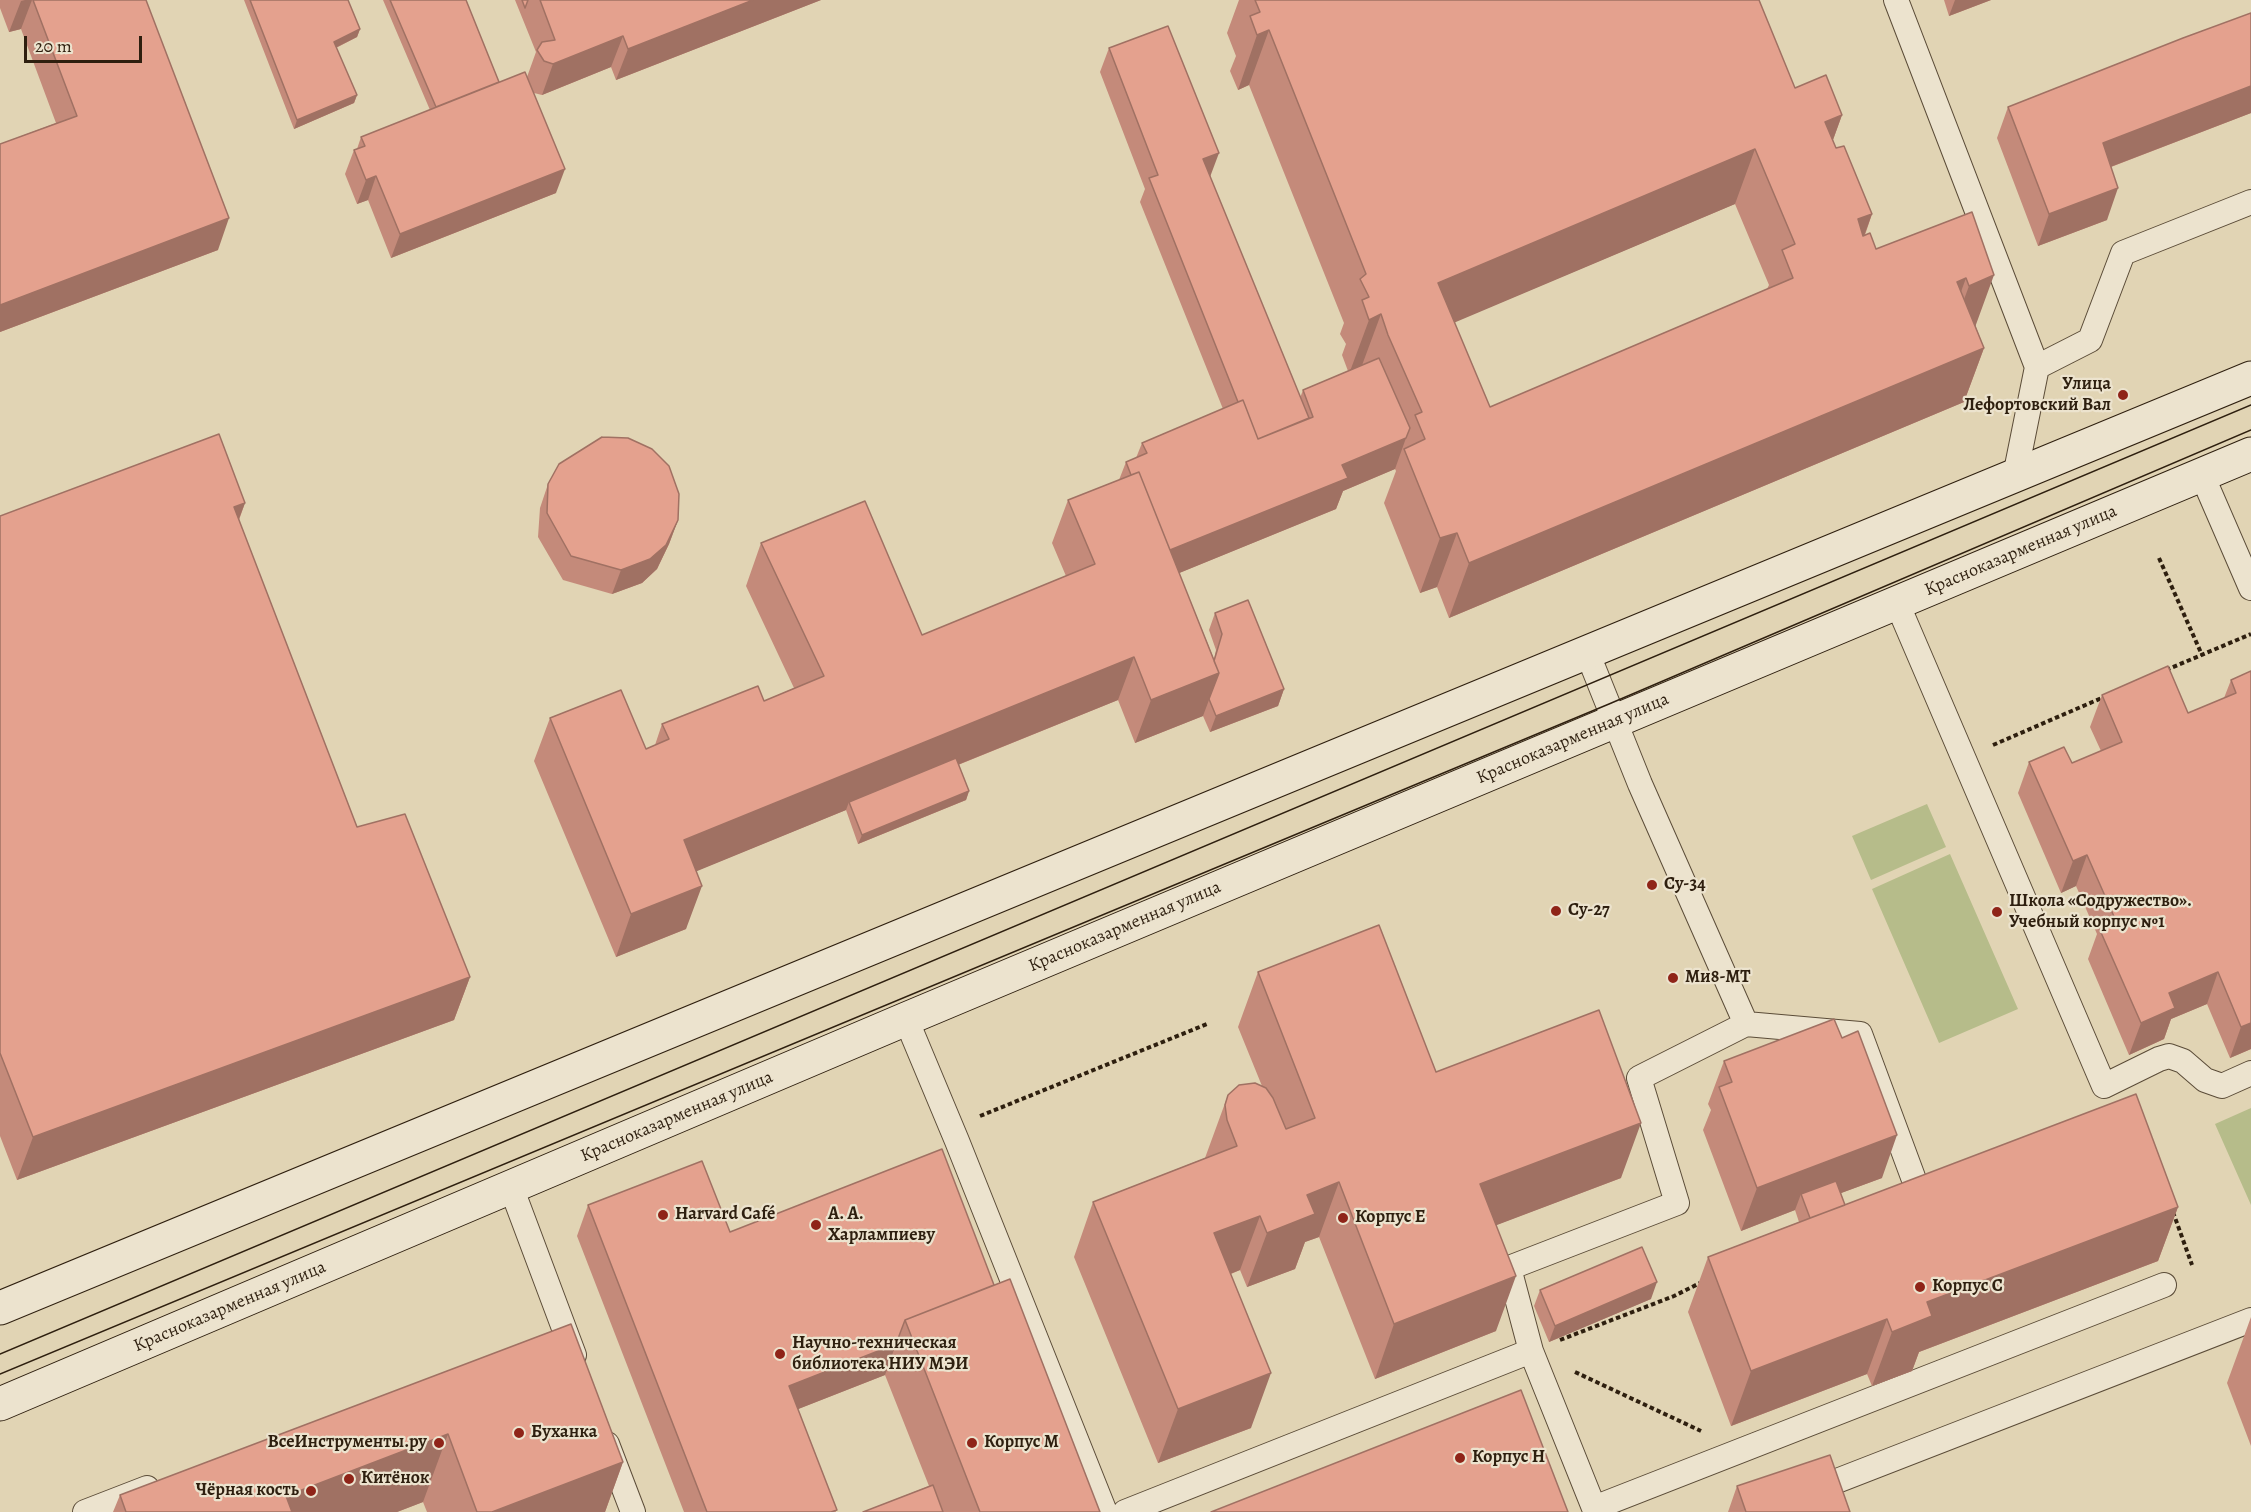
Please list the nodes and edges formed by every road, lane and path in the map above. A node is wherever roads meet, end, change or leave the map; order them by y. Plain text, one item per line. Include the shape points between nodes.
1 (1896, 0) edge
2 (2251, 202) edge
3 (2037, 367) junction
4 (2251, 378) edge
5 (2251, 454) edge
6 (2202, 475) junction
7 (2015, 476) junction
8 (2160, 558) dead end
9 (2251, 588) edge
10 (1897, 603) junction
11 (2251, 633) edge
12 (1587, 652) junction
13 (2202, 655) junction
14 (2158, 674) edge
15 (2104, 697) edge
16 (1616, 721) junction
17 (1964, 758) junction
18 (906, 1019) junction
19 (1207, 1024) dead end
20 (1746, 1024) junction
21 (2251, 1073) edge
22 (951, 1128) junction
23 (511, 1187) junction
24 (1920, 1196) edge
25 (2171, 1207) edge
26 (1702, 1282) dead end
27 (2164, 1285) joint
28 (0, 1308) edge
29 (2251, 1320) edge
30 (1531, 1351) junction
31 (580, 1371) edge
32 (0, 1404) edge
33 (600, 1425) edge
34 (1742, 1451) junction
35 (172, 1479) edge
36 (1821, 1486) junction
37 (85, 1512) edge
38 (633, 1512) edge
39 (1106, 1512) edge
40 (1125, 1512) edge
41 (1757, 1512) edge
42 (1831, 1512) edge

1 - 3 lane
2 - 3 lane via 2123,253 2090,340
3 - 7 lane
4 - 7 main road
5 - 6 main road, Красноказарменная улица
6 - 9 lane
6 - 10 main road, Красноказарменная улица
7 - 12 main road
8 - 13 path
10 - 16 main road, Красноказарменная улица
10 - 17 lane
11 - 13 path
12 - 16 lane
12 - 28 main road
13 - 14 path
15 - 17 path
16 - 18 main road, Красноказарменная улица
16 - 20 lane
17 - 21 lane via 2104,1086 2169,1056 2183,1061 2205,1080 2222,1086
18 - 22 lane
18 - 23 main road, Красноказарменная улица
19 - 22 path
20 - 24 lane via 1860,1034
20 - 30 lane via 1639,1078 1677,1203 1509,1268
22 - 39 lane
23 - 31 lane via 554,1333
23 - 32 main road, Красноказарменная улица
25 - 27 path via 2195,1274
26 - 30 path
27 - 34 lane
29 - 36 lane
30 - 34 path
30 - 34 lane via 1594,1508
30 - 40 lane
33 - 38 lane
35 - 37 lane
36 - 41 lane
36 - 42 lane

